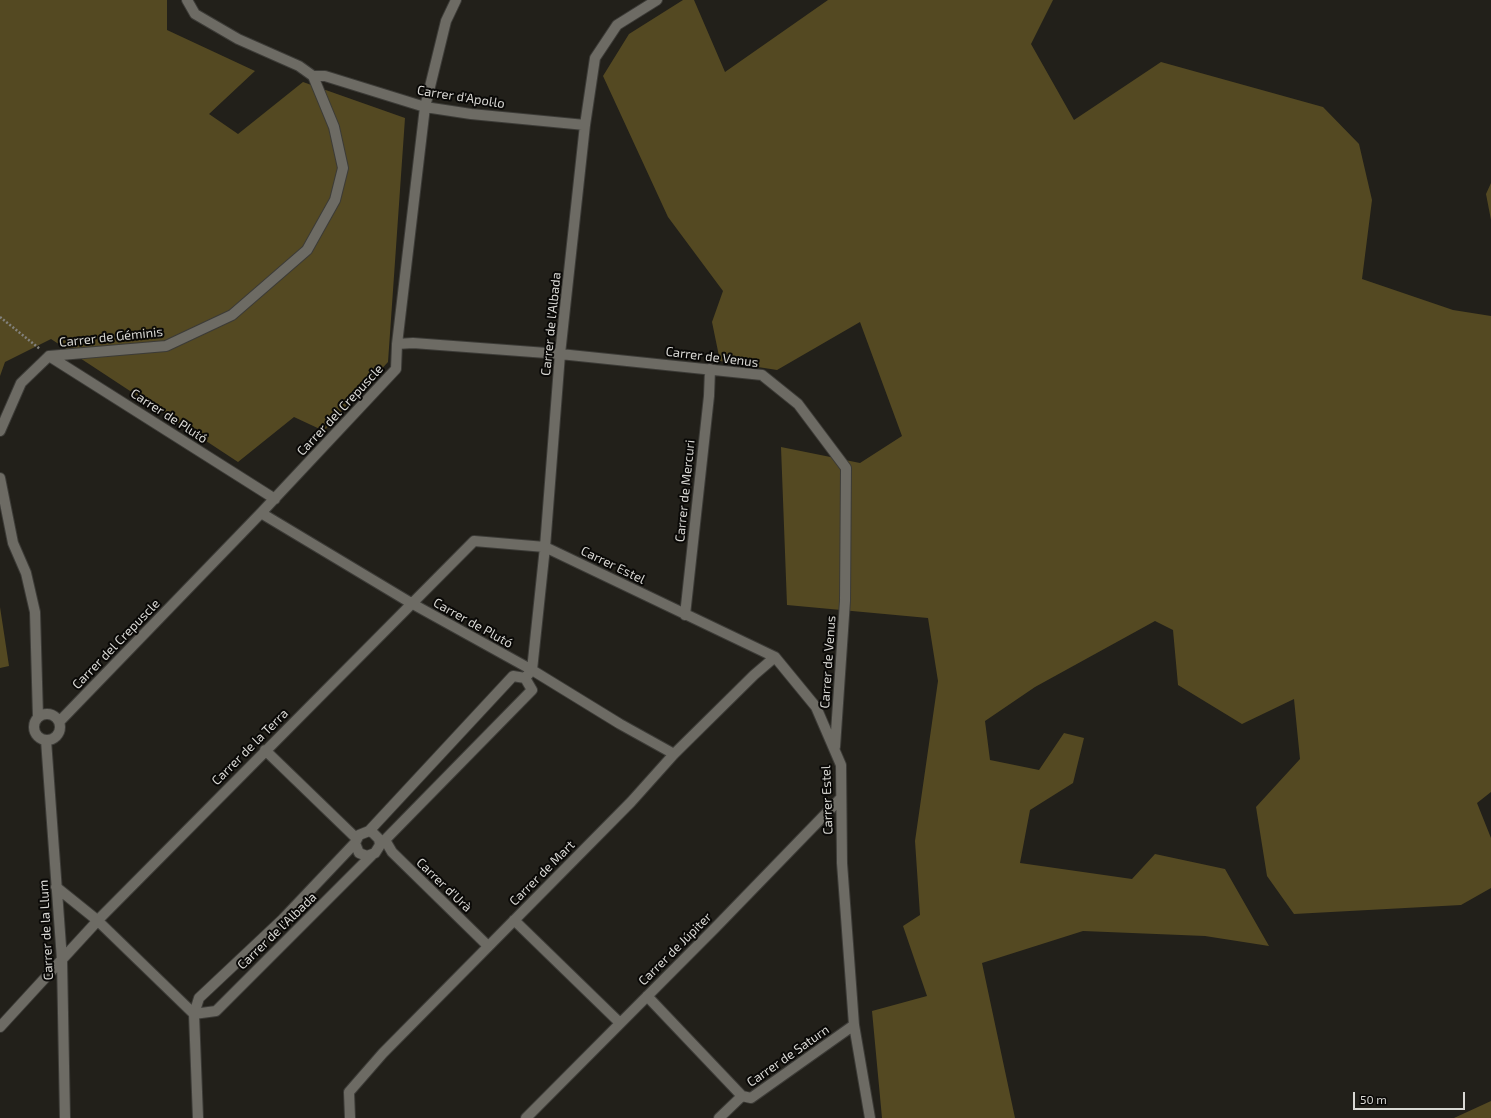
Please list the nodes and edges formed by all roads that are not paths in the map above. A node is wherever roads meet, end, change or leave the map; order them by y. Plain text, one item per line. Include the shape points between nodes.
1 (187, 0) edge
2 (456, 0) edge
3 (657, 0) edge
4 (313, 76) junction
5 (425, 108) junction
6 (585, 125) junction
7 (397, 344) junction
8 (560, 354) junction
9 (49, 356) junction
10 (710, 369) junction
11 (0, 431) edge
12 (0, 478) edge
13 (275, 499) junction
14 (261, 514) junction
15 (545, 547) junction
16 (411, 603) junction
17 (685, 615) junction
18 (775, 657) junction
19 (529, 674) junction
20 (38, 717) junction
21 (59, 722) junction
22 (46, 740) junction
23 (266, 750) junction
24 (835, 750) junction
25 (674, 754) junction
26 (841, 798) junction
27 (369, 831) junction
28 (356, 841) junction
29 (382, 842) junction
30 (372, 855) junction
31 (56, 887) junction
32 (97, 920) junction
33 (514, 920) junction
34 (488, 946) junction
35 (62, 960) junction
36 (647, 996) junction
37 (194, 1014) junction
38 (620, 1023) junction
39 (854, 1025) junction
40 (0, 1027) edge
41 (742, 1096) junction
42 (65, 1118) edge
43 (198, 1118) edge
44 (350, 1118) edge
45 (526, 1118) edge
46 (719, 1118) edge
47 (870, 1118) edge

1 - 4 street via 195,14 238,39 299,66
2 - 5 street, Carrer del Crepuscle via 446,21
3 - 6 street, Carrer de l'Albada via 617,25 595,58
4 - 5 street, Carrer d'Apol·lo via 324,76
4 - 9 street, Carrer de Géminis via 334,127 343,168 335,200 308,250 232,315 166,346
5 - 6 street, Carrer d'Apol·lo
5 - 7 street, Carrer del Crepuscle
6 - 8 street, Carrer de l'Albada
7 - 8 street, Carrer de Venus
7 - 13 street, Carrer del Crepuscle via 396,369
8 - 10 street, Carrer de Venus
8 - 15 street, Carrer de l'Albada
9 - 11 street, Carrer de Géminis via 21,383
9 - 13 street, Carrer de Plutó
10 - 17 street, Carrer de Mercuri
10 - 24 street, Carrer de Venus via 762,375 798,404 846,468 845,601
12 - 20 street via 13,543 26,573 35,612
13 - 14 street, Carrer del Crepuscle
14 - 16 street, Carrer de Plutó
14 - 21 street, Carrer del Crepuscle
15 - 16 street, Carrer de la Terra via 474,540
15 - 17 street, Carrer Estel
15 - 19 street, Carrer de l'Albada
16 - 19 street, Carrer de Plutó
16 - 23 street, Carrer de la Terra
17 - 18 street, Carrer Estel
18 - 24 street, Carrer Estel via 816,706
18 - 25 street, Carrer de Mart
19 - 25 street, Carrer de Plutó
19 - 27 street via 513,676
19 - 29 street, Carrer de l'Albada via 532,690
20 - 21 street via 50,714
20 - 22 street via 34,724 35,733
21 - 22 street via 57,735
22 - 31 street, Carrer de la Llum
23 - 28 street
23 - 32 street, Carrer de la Terra
24 - 26 street, Carrer Estel via 841,765
25 - 33 street, Carrer de Mart via 631,802
26 - 36 street, Carrer de Júpiter
26 - 39 street, Carrer Estel via 842,863
27 - 28 street via 362,833
27 - 29 street
28 - 30 street via 359,853
28 - 37 street, Carrer de l'Albada via 283,919 199,998
29 - 30 street
29 - 34 street, Carrer d'Urà
30 - 37 street, Carrer de l'Albada via 216,1011
31 - 32 street
31 - 35 street, Carrer de la Llum
32 - 35 street, Carrer de la Terra
32 - 37 street
33 - 34 street, Carrer de Mart
33 - 38 street
34 - 44 street, Carrer de Mart via 383,1053 349,1092
35 - 40 street, Carrer de la Terra
35 - 42 street, Carrer de la Llum
36 - 38 street, Carrer de Júpiter
36 - 41 street
37 - 43 street, Carrer de l'Albada
38 - 45 street, Carrer de Júpiter
39 - 41 street, Carrer de Saturn via 752,1098
39 - 47 street, Carrer Estel
41 - 46 street, Carrer de Saturn

